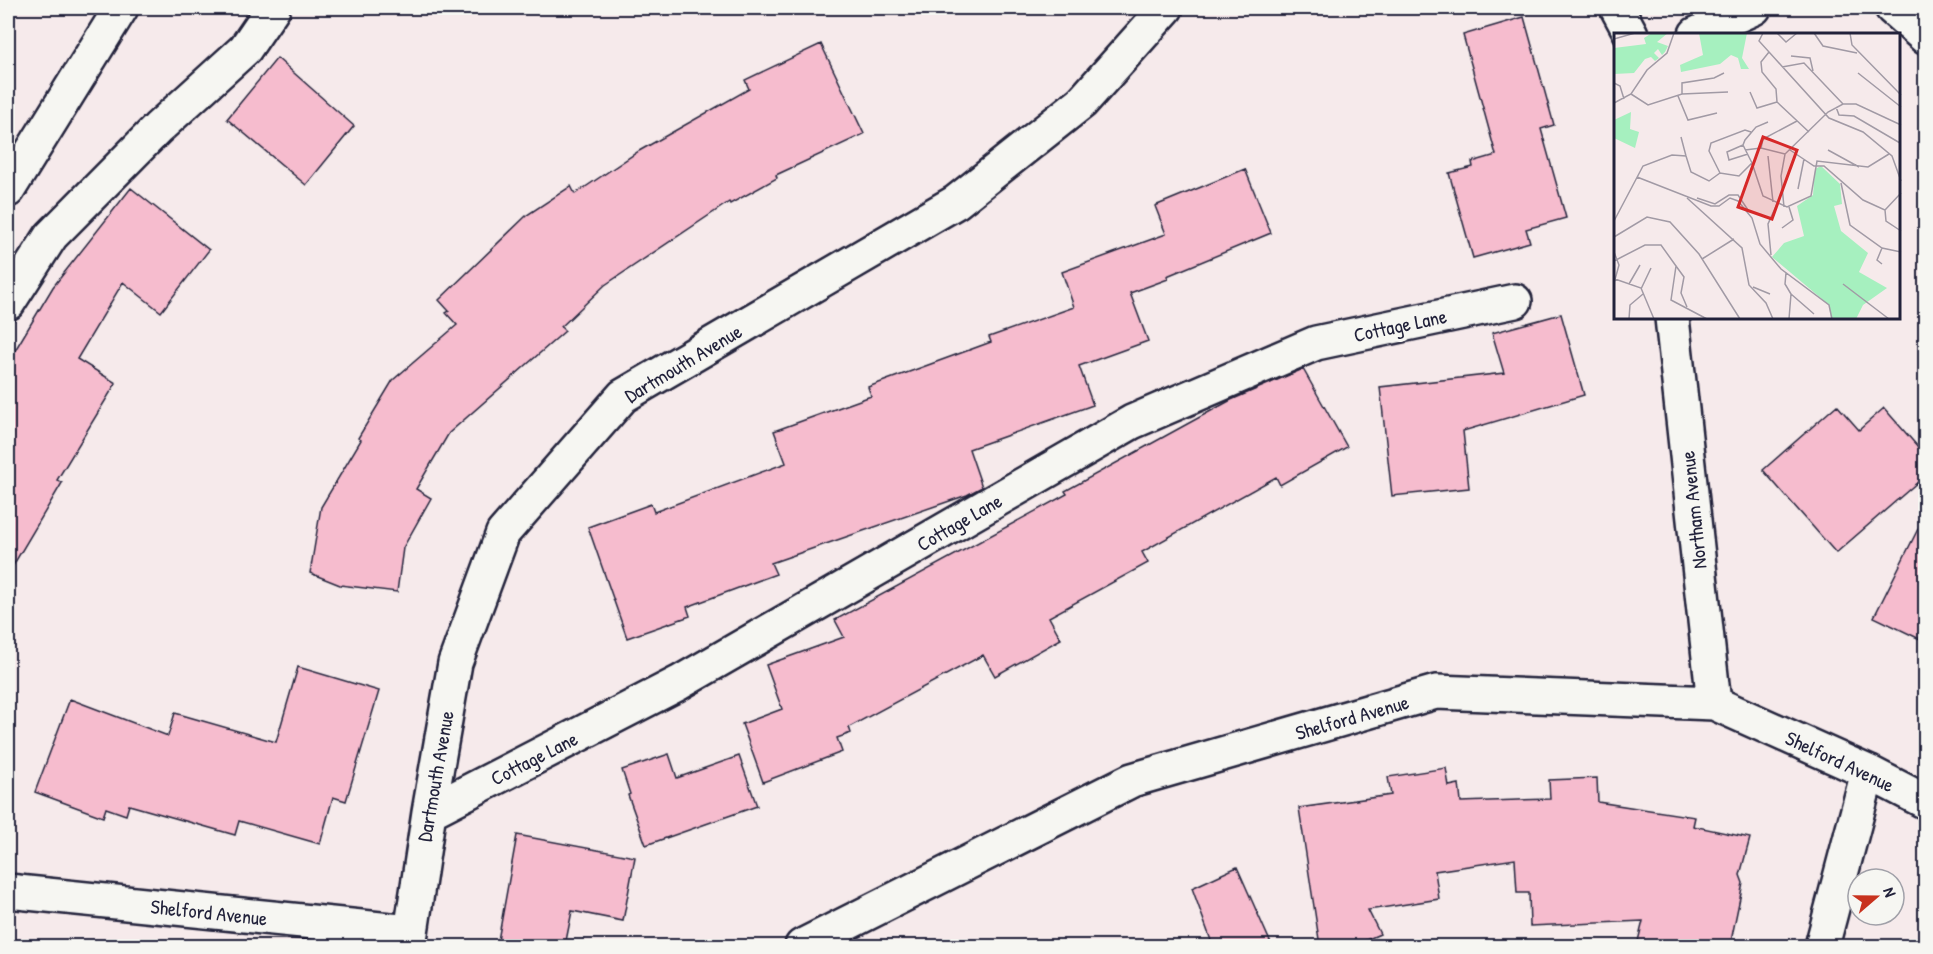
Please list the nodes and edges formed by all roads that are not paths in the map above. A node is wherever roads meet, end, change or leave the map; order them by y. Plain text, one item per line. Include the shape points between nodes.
1 (121, 8) edge
2 (273, 8) edge
3 (1166, 8) edge
4 (1617, 8) edge
5 (1754, 8) edge
6 (1892, 8) edge
7 (1630, 33) edge
8 (1698, 33) edge
9 (1926, 38) edge
10 (8, 190) edge
11 (1515, 301) dead end
12 (8, 303) edge
13 (1672, 320) edge
14 (1714, 703) junction
15 (1868, 772) junction
16 (1926, 802) edge
17 (429, 812) junction
18 (8, 891) edge
19 (409, 939) edge
20 (802, 946) edge
21 (1822, 946) edge

1 - 10 street
2 - 12 street via 245,49 158,128 51,236
3 - 17 street, Dartmouth Avenue via 1082,102 956,202 623,396 503,533 455,663
4 - 7 street
5 - 8 street
6 - 9 street
11 - 17 street, Cottage Lane via 1316,343 1132,422 679,683
13 - 14 street, Northam Avenue
14 - 15 street, Shelford Avenue
14 - 20 street, Shelford Avenue via 1436,692 1132,780
15 - 16 street, Shelford Avenue
15 - 21 street
17 - 19 street, Dartmouth Avenue
18 - 19 street, Shelford Avenue

